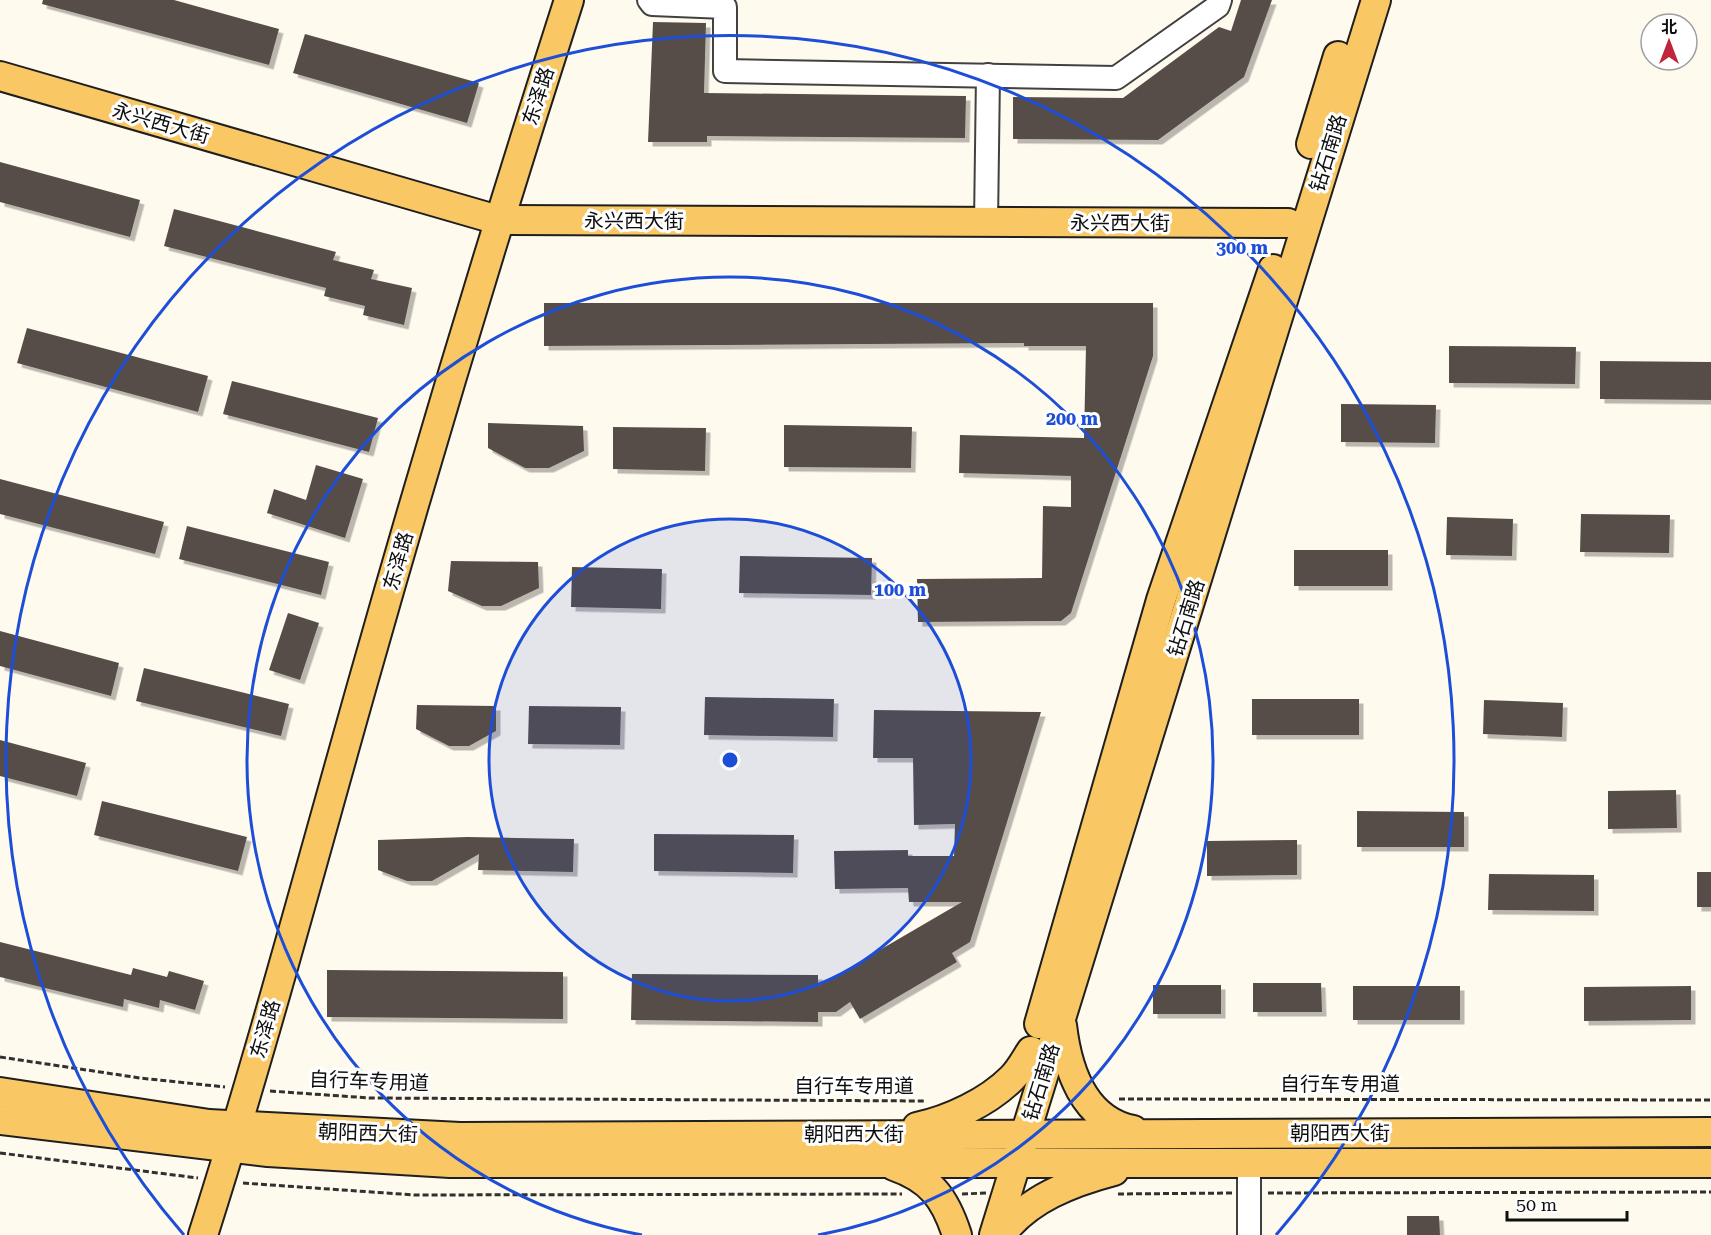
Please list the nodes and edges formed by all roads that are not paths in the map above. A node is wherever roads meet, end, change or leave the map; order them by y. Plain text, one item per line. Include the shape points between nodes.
1 (569, 0) edge
2 (648, 0) edge
3 (1220, 0) edge
4 (1355, 0) edge
5 (1376, 0) edge
6 (988, 75) junction
7 (0, 76) edge
8 (498, 220) junction
9 (986, 223) junction
10 (1288, 223) junction
11 (1062, 1017) junction
12 (1031, 1051) junction
13 (0, 1092) edge
14 (0, 1120) edge
15 (1711, 1132) edge
16 (1152, 1133) junction
17 (888, 1134) junction
18 (1016, 1134) junction
19 (235, 1137) junction
20 (1006, 1162) junction
21 (1154, 1162) junction
22 (1249, 1162) junction
23 (884, 1163) junction
24 (1711, 1163) edge
25 (997, 1194) junction
26 (203, 1235) edge
27 (957, 1235) edge
28 (974, 1235) edge
29 (994, 1235) edge
30 (1001, 1235) edge
31 (1249, 1235) edge

1 - 8 main road, 东泽路
2 - 6 street via 652,4 725,8 725,71
3 - 6 street via 1218,6 1116,78
4 - 10 main road, 钻石南路
5 - 11 main road, 钻石南路
6 - 9 street
7 - 8 main road, 永兴西大街
8 - 9 main road, 永兴西大街
8 - 19 main road, 东泽路
9 - 10 main road, 永兴西大街
10 - 12 main road, 钻石南路 via 1161,600
11 - 16 main road via 1070,1069 1087,1099 1098,1113 1119,1127
11 - 18 main road, 钻石南路
12 - 17 main road via 1014,1077 982,1101 932,1124
12 - 18 main road, 钻石南路
13 - 19 main road, 朝阳西大街
14 - 19 main road, 朝阳西大街
15 - 16 main road, 朝阳西大街
16 - 18 main road, 朝阳西大街
17 - 18 main road, 朝阳西大街
17 - 19 main road, 朝阳西大街
18 - 20 main road, 钻石南路
19 - 23 main road, 朝阳西大街 via 450,1163
19 - 26 main road, 东泽路
20 - 21 main road, 朝阳西大街
20 - 23 main road, 朝阳西大街
20 - 25 main road, 钻石南路
21 - 22 main road, 朝阳西大街
21 - 30 main road via 1086,1178 1060,1190 1030,1205
22 - 24 main road, 朝阳西大街
22 - 31 street
23 - 27 main road via 932,1185
25 - 28 main road, 钻石南路
25 - 29 main road, 钻石南路

